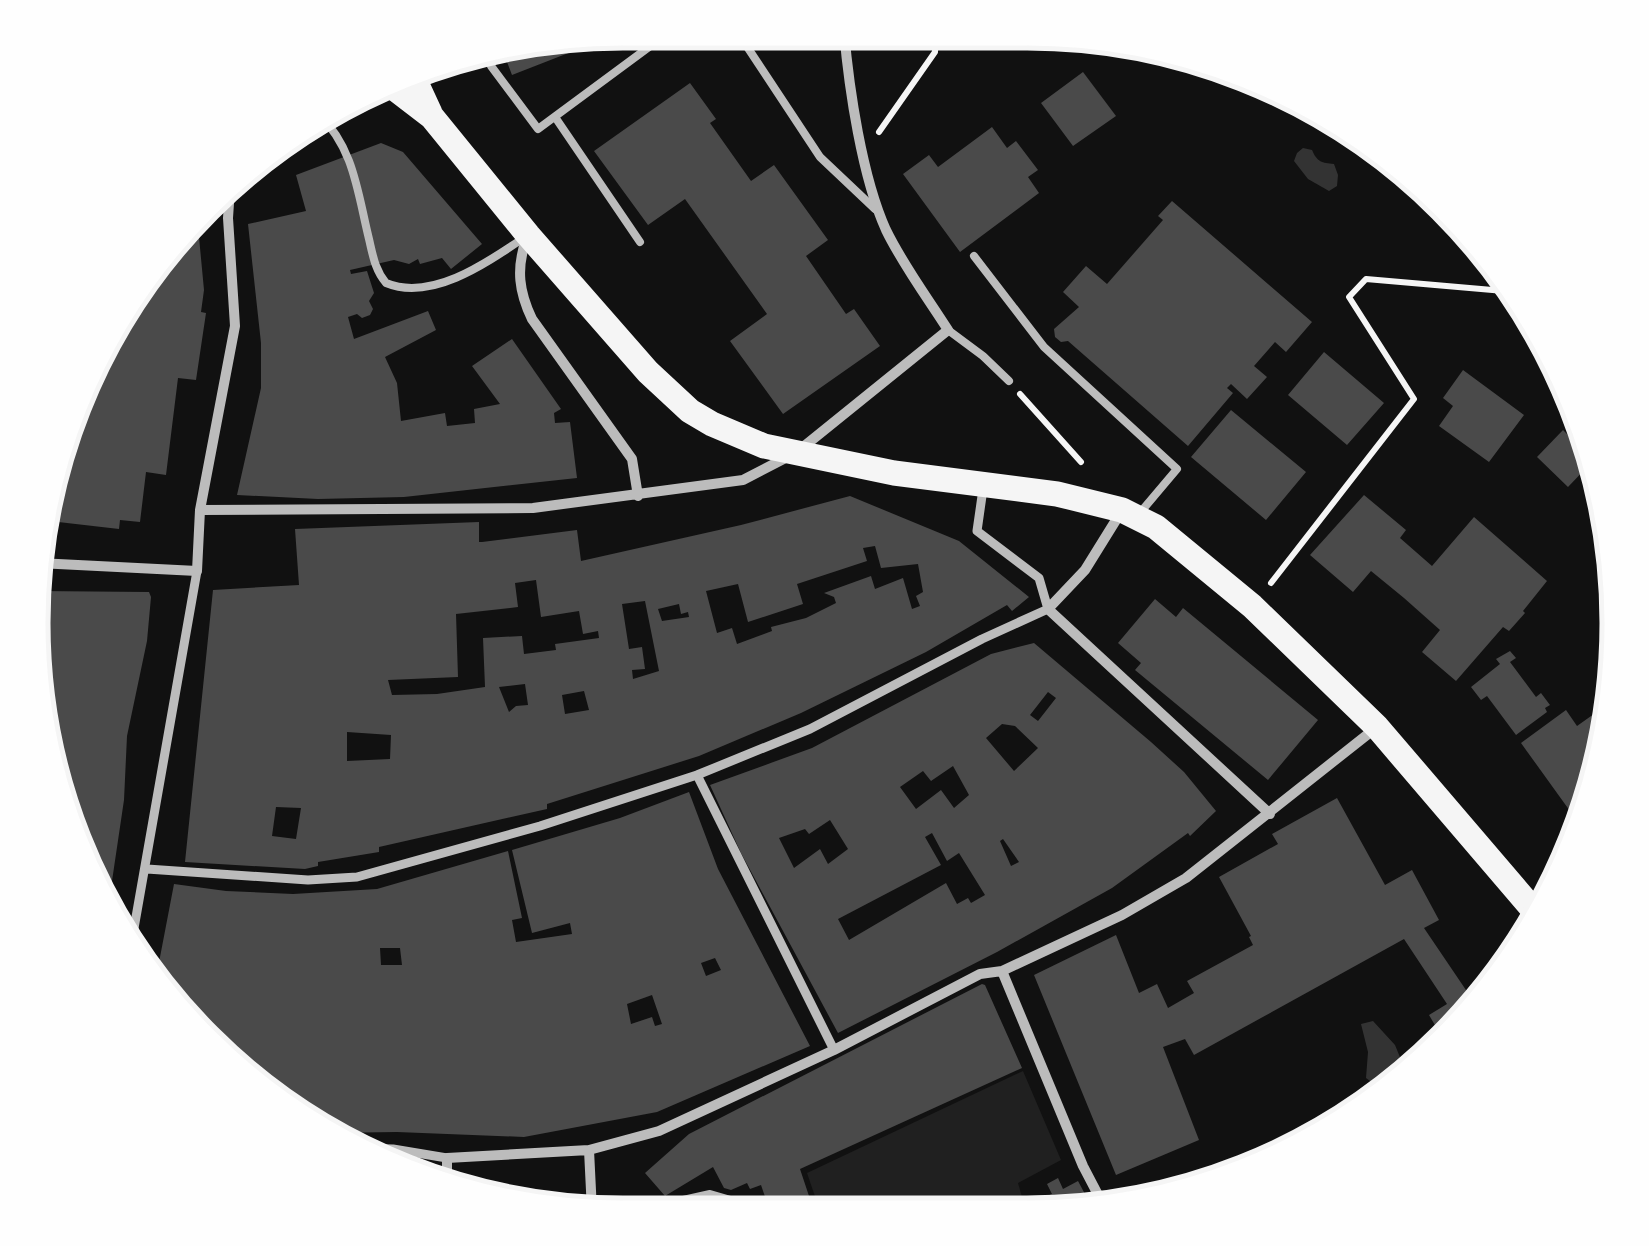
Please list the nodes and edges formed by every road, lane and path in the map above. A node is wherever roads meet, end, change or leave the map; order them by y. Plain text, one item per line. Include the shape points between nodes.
1 (648, 48) edge
2 (748, 48) edge
3 (847, 48) edge
4 (935, 48) edge
5 (491, 66) dead end
6 (417, 86) edge
7 (400, 92) edge
8 (432, 117) junction
9 (554, 117) junction
10 (330, 128) edge
11 (864, 154) junction
12 (229, 204) edge
13 (879, 212) junction
14 (528, 234) junction
15 (640, 242) dead end
16 (974, 256) dead end
17 (1496, 290) edge
18 (948, 330) junction
19 (1008, 381) joint
20 (797, 452) junction
21 (1081, 462) dead end
22 (984, 485) junction
23 (638, 496) junction
24 (200, 510) junction
25 (1129, 514) junction
26 (51, 564) edge
27 (197, 572) junction
28 (1271, 583) dead end
29 (1048, 610) junction
30 (1377, 728) junction
31 (697, 775) junction
32 (1270, 814) junction
33 (147, 868) junction
34 (1528, 904) edge
35 (135, 928) edge
36 (1002, 971) junction
37 (834, 1050) junction
38 (390, 1149) edge
39 (589, 1150) junction
40 (448, 1158) junction
41 (448, 1171) edge
42 (1098, 1194) edge
43 (591, 1197) edge
44 (692, 1198) edge
45 (726, 1198) edge

1 - 9 lane
2 - 13 lane via 820,157
3 - 11 street
4 - 11 path
5 - 9 lane via 538,129
6 - 8 main road
7 - 8 main road
8 - 14 main road
9 - 15 lane
10 - 14 lane via 342,141 386,284 404,289 444,281
11 - 13 street
12 - 24 street via 235,326
13 - 18 street
14 - 20 main road via 690,411 737,436
14 - 23 street via 520,272 524,302 632,459
16 - 25 lane via 1044,347 1177,470
17 - 28 path via 1366,279 1349,298 1414,399
18 - 19 lane
18 - 20 street
19 - 21 path
20 - 22 main road
20 - 23 street via 743,480
22 - 25 main road via 1057,494
22 - 29 street via 978,531 1039,578
23 - 24 street via 534,508
24 - 27 street
25 - 29 street
25 - 30 main road via 1156,527 1252,606
26 - 27 street
27 - 33 street
29 - 31 street via 810,730
29 - 32 street
30 - 32 street
30 - 34 main road
31 - 33 street via 356,877 308,880
31 - 37 street
32 - 36 street via 1186,878
33 - 35 street
36 - 37 street via 980,974
36 - 42 street
37 - 39 street via 659,1131
38 - 40 street
39 - 40 street
39 - 43 street
40 - 41 street
44 - 45 lane

